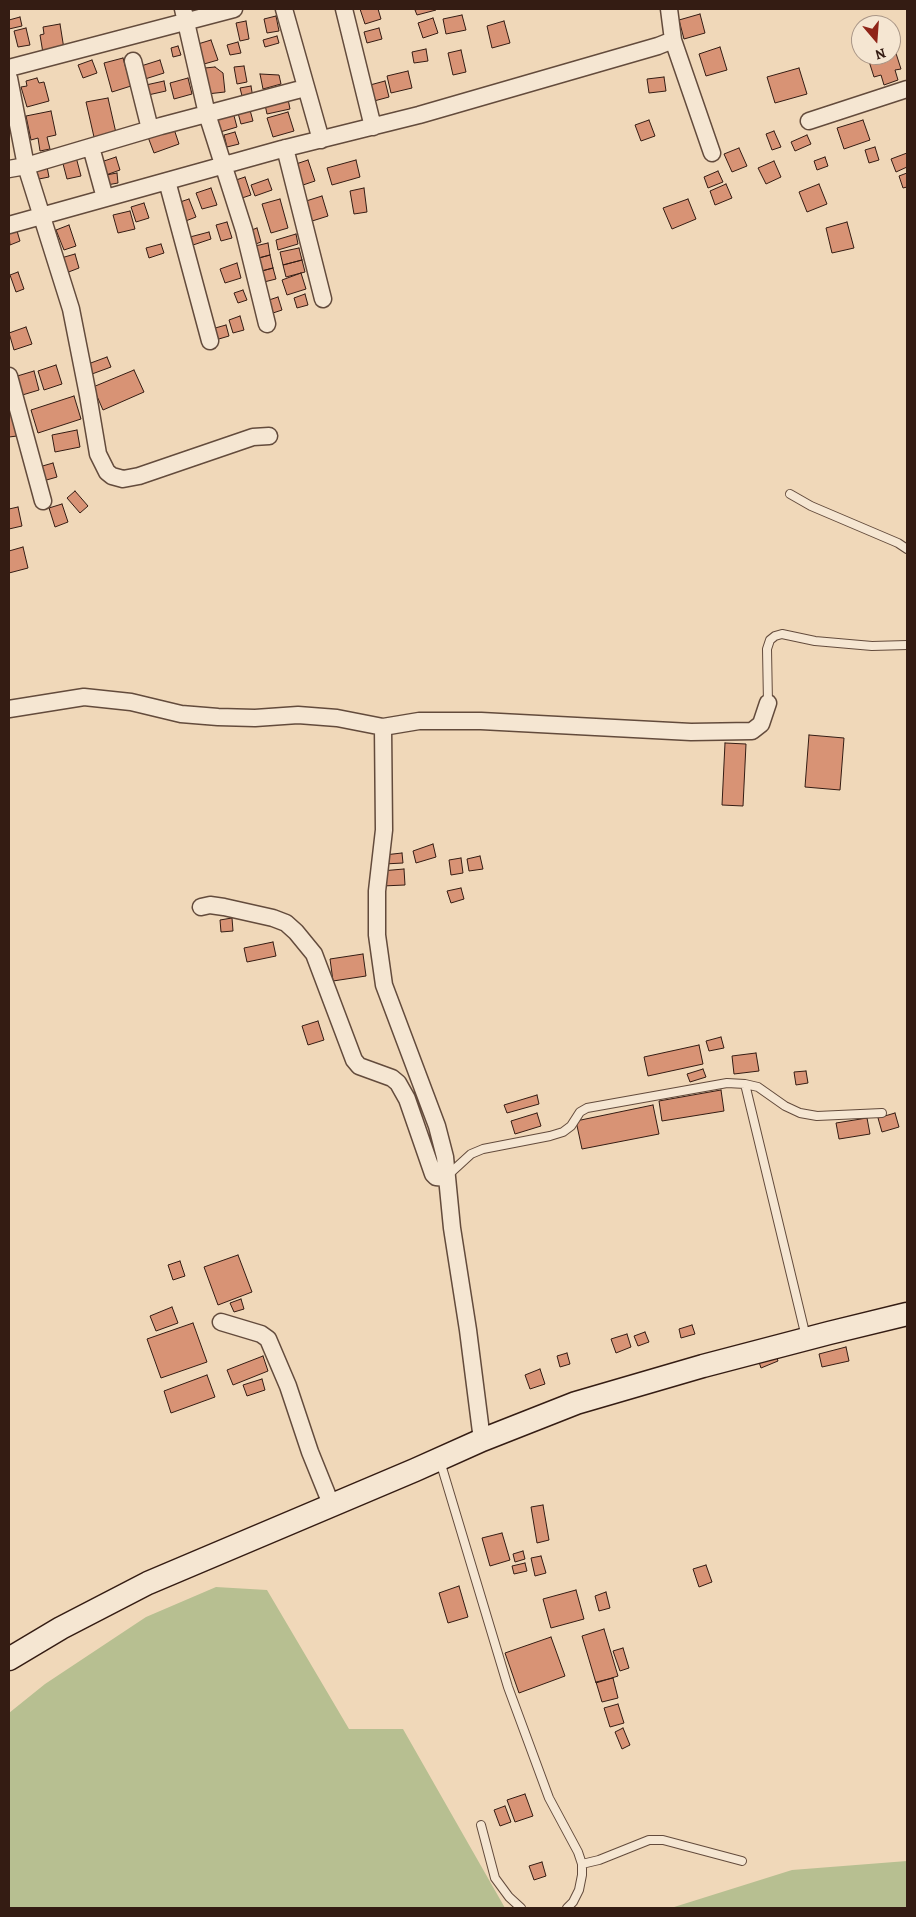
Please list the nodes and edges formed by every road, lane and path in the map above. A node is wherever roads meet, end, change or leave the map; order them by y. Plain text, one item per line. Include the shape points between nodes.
1 (234, 9) edge
2 (284, 9) edge
3 (344, 9) edge
4 (669, 9) edge
5 (184, 15) edge
6 (673, 40) junction
7 (134, 62) dead end
8 (9, 68) edge
9 (9, 78) edge
10 (305, 88) junction
11 (907, 89) edge
12 (207, 114) junction
13 (809, 121) dead end
14 (372, 127) junction
15 (150, 129) junction
16 (321, 140) junction
17 (91, 147) junction
18 (286, 148) junction
19 (712, 153) dead end
20 (224, 165) junction
21 (26, 166) junction
22 (9, 169) edge
23 (167, 180) junction
24 (105, 198) junction
25 (42, 216) junction
26 (9, 225) edge
27 (323, 299) dead end
28 (267, 324) dead end
29 (210, 341) dead end
30 (9, 376) edge
31 (269, 436) dead end
32 (790, 494) dead end
33 (43, 501) dead end
34 (907, 550) edge
35 (907, 645) edge
36 (768, 703) joint
37 (9, 709) edge
38 (383, 727) junction
39 (201, 907) dead end
40 (745, 1084) junction
41 (882, 1113) dead end
42 (446, 1178) junction
43 (907, 1314) edge
44 (221, 1322) dead end
45 (806, 1339) junction
46 (482, 1440) junction
47 (439, 1459) junction
48 (331, 1504) junction
49 (9, 1659) edge
50 (481, 1824) dead end
51 (742, 1861) dead end
52 (582, 1864) junction
53 (522, 1908) edge
54 (568, 1908) edge

1 - 5 street
2 - 10 street
3 - 14 street
4 - 6 street
5 - 8 street
5 - 12 street
6 - 14 street
6 - 19 street
7 - 15 street
9 - 21 street
10 - 12 street
10 - 16 street
11 - 13 street
12 - 15 street
12 - 20 street
14 - 16 street
15 - 17 street
16 - 18 street
17 - 21 street
17 - 24 street
18 - 20 street
18 - 27 street
20 - 23 street
20 - 28 street
21 - 22 street
21 - 25 street
23 - 24 street
23 - 29 street
24 - 25 street
25 - 26 street
25 - 31 street via 71,309 98,454 107,472 123,479 138,476 253,437
30 - 33 street
32 - 34 lane
35 - 36 lane via 872,646 815,641 782,634 775,636 767,649
36 - 38 street via 762,724 752,730 691,732 481,721 418,721
37 - 38 street via 95,697 181,714 337,718
38 - 42 street via 384,830 377,890 377,935 384,985 437,1126
39 - 42 street via 224,907 273,918 296,932 314,954 354,1060 359,1066 398,1083 407,1099 433,1174
40 - 41 lane via 758,1087 800,1113 817,1116
40 - 42 lane via 727,1083 587,1108 563,1132 483,1149 471,1154
40 - 45 lane
42 - 46 street
43 - 45 street
44 - 48 street via 268,1339
45 - 46 street via 576,1403
46 - 47 street
47 - 48 street
47 - 52 lane via 508,1687 549,1798
48 - 49 street via 148,1582
50 - 53 lane via 495,1878
51 - 52 lane via 663,1840 649,1840
52 - 54 lane via 578,1890

